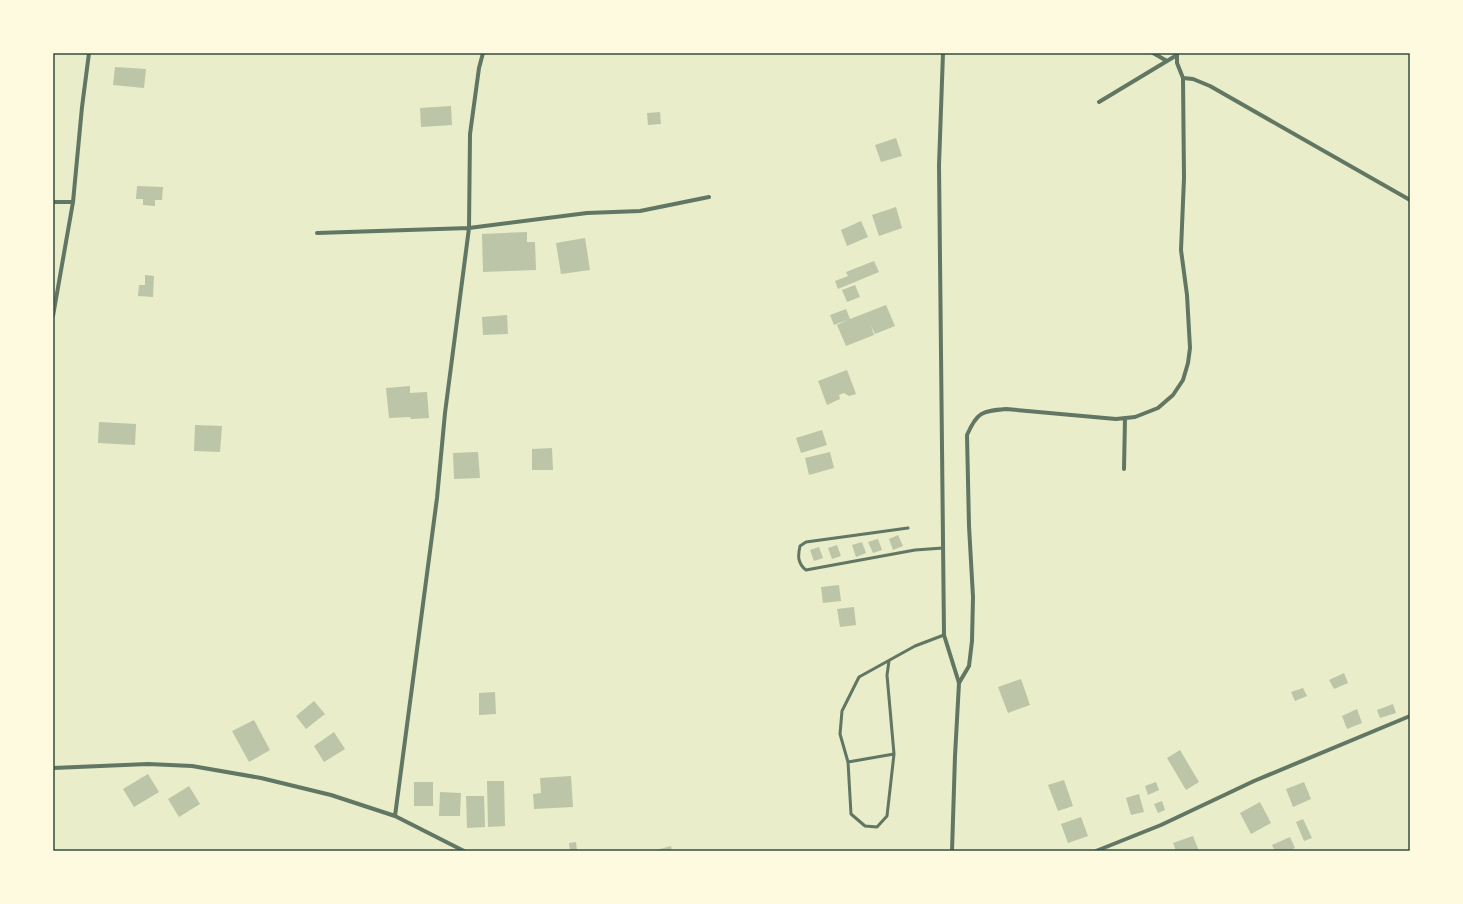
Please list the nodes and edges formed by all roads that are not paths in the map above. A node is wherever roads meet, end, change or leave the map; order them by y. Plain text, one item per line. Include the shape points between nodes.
1 (89, 53) edge
2 (483, 53) edge
3 (943, 53) edge
4 (1153, 53) edge
5 (1177, 54) edge
6 (1167, 61) junction
7 (1183, 78) junction
8 (1098, 102) dead end
9 (709, 197) dead end
10 (1410, 200) edge
11 (53, 202) edge
12 (73, 202) junction
13 (469, 228) junction
14 (317, 232) dead end
15 (53, 316) edge
16 (1125, 418) junction
17 (1124, 469) dead end
18 (908, 528) dead end
19 (943, 548) junction
20 (944, 635) junction
21 (889, 661) junction
22 (959, 683) junction
23 (1410, 716) edge
24 (894, 754) junction
25 (848, 762) junction
26 (53, 768) edge
27 (395, 816) junction
28 (461, 850) edge
29 (952, 851) edge
30 (1096, 851) edge

1 - 12 street
2 - 13 street via 470,134
3 - 19 street via 939,165
4 - 6 street
5 - 6 street
5 - 7 street via 1177,63
6 - 8 street
7 - 10 street via 1194,79 1210,86
7 - 16 street via 1184,178 1181,250 1187,295 1190,348 1188,363 1183,380 1173,395 1158,408
9 - 13 street via 640,210 587,213
11 - 12 street
12 - 15 street
13 - 14 street
13 - 27 street
16 - 17 street
16 - 22 street via 1006,410 980,414 972,424 967,435 973,597 972,641 969,666
18 - 19 lane via 806,542 800,546 799,561 806,570 915,550
19 - 20 street
20 - 21 lane via 915,646
20 - 22 street
21 - 24 lane via 887,675
21 - 25 lane via 860,677 842,711 840,734
22 - 29 street
23 - 30 street
24 - 25 lane
24 - 25 lane via 887,816 878,827 865,826 851,814
26 - 27 street via 148,764 192,766 261,778 331,795
27 - 28 street

